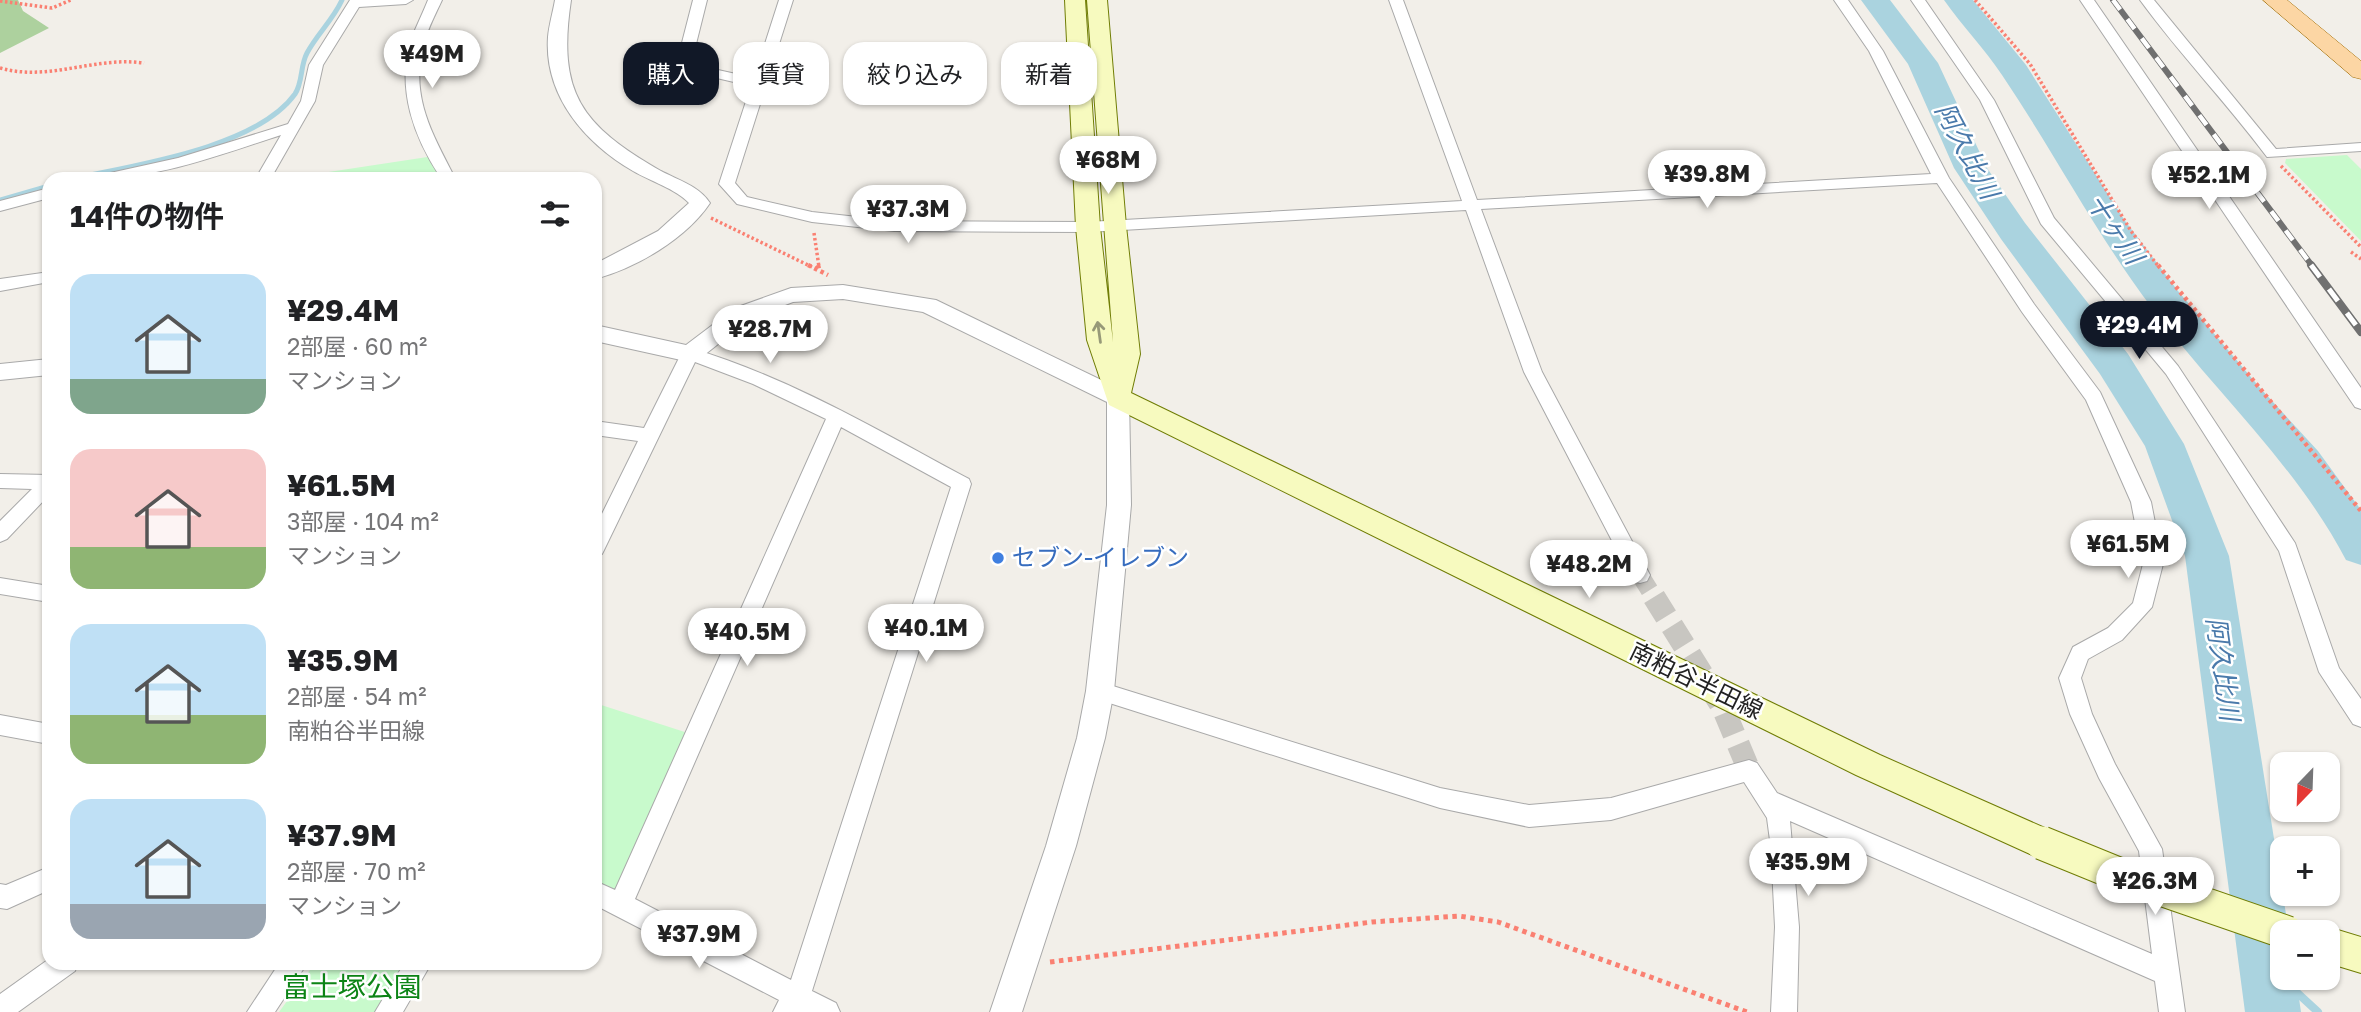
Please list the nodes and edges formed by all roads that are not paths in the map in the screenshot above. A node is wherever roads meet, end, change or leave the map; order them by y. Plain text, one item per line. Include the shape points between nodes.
1 (406, 0) edge
2 (435, 0) edge
3 (563, 0) edge
4 (700, 0) edge
5 (786, 0) edge
6 (1075, 0) edge
7 (1097, 0) edge
8 (1396, 0) edge
9 (1841, 0) edge
10 (1918, 0) edge
11 (2087, 0) edge
12 (2147, 0) edge
13 (2274, 0) edge
14 (357, 1) edge
15 (773, 42) edge
16 (2361, 72) edge
17 (733, 77) edge
18 (753, 105) edge
19 (292, 127) junction
20 (2361, 148) edge
21 (2272, 154) joint
22 (134, 172) edge
23 (267, 172) edge
24 (444, 172) edge
25 (1941, 178) junction
26 (42, 194) edge
27 (1470, 204) junction
28 (0, 206) edge
29 (812, 217) joint
30 (1114, 226) junction
31 (1088, 227) junction
32 (602, 269) edge
33 (42, 278) edge
34 (0, 285) edge
35 (602, 334) edge
36 (690, 354) junction
37 (42, 368) edge
38 (0, 372) edge
39 (1118, 398) junction
40 (2361, 402) edge
41 (836, 416) junction
42 (602, 429) edge
43 (649, 436) junction
44 (0, 481) edge
45 (42, 483) edge
46 (42, 490) edge
47 (602, 529) edge
48 (0, 534) edge
49 (1640, 575) tunnel mouth
50 (0, 586) edge
51 (42, 593) edge
52 (1100, 691) junction
53 (2361, 717) edge
54 (0, 725) edge
55 (42, 733) edge
56 (1767, 800) junction
57 (42, 881) edge
58 (0, 896) edge
59 (602, 896) edge
60 (621, 904) junction
61 (2270, 927) edge
62 (2340, 949) edge
63 (2361, 955) edge
64 (54, 970) edge
65 (290, 970) edge
66 (415, 970) edge
67 (2166, 973) junction
68 (792, 1004) edge
69 (0, 1012) edge
70 (260, 1012) edge
71 (388, 1012) edge
72 (827, 1012) edge
73 (1006, 1012) edge
74 (1784, 1012) edge
75 (2172, 1012) edge

1 - 14 street
2 - 24 street via 413,69 415,114
3 - 32 street via 557,42 566,98 594,134 636,167 693,195 700,204 689,218 649,246
4 - 17 street via 684,66
5 - 15 street
6 - 31 main road
7 - 30 main road
8 - 27 street
9 - 25 street via 1877,51
10 - 53 street via 1987,100 2048,220 2172,370 2288,549 2330,673
11 - 40 street
12 - 21 street
13 - 16 main road
14 - 19 street via 316,65 308,100
18 - 29 street via 727,184 742,201
19 - 22 street
19 - 23 street
20 - 21 street
25 - 27 street
25 - 67 street via 2094,397 2141,502 2153,564 2142,607 2115,635 2080,653 2070,678 2107,771 2150,849
26 - 28 street
27 - 30 street
27 - 49 street via 1533,372
29 - 31 street via 894,226
30 - 31 street
30 - 39 main road via 1127,354
39 -> 31 main road via 1100,340
33 - 34 street
35 - 36 street
36 - 39 street via 743,313 791,295 844,292 928,305
36 - 41 street
36 - 43 street
37 - 38 street
39 - 52 street via 1119,505
39 - 61 main road, 南粕谷半田線, bridge via 1868,765 2123,876
41 - 60 street
41 - 68 street via 962,484
42 - 43 street
43 - 47 street
44 - 45 street
46 - 48 street
50 - 51 street
52 - 56 street via 1440,798 1529,816 1611,809 1749,770
52 - 73 street via 1091,738
54 - 55 street
56 - 67 street
56 - 74 street via 1778,815 1783,848 1787,927
57 - 58 street
59 - 60 street
60 - 68 street
62 - 63 main road
64 - 69 street via 18,993
65 - 70 street
66 - 71 street
67 - 75 street
68 - 72 street

